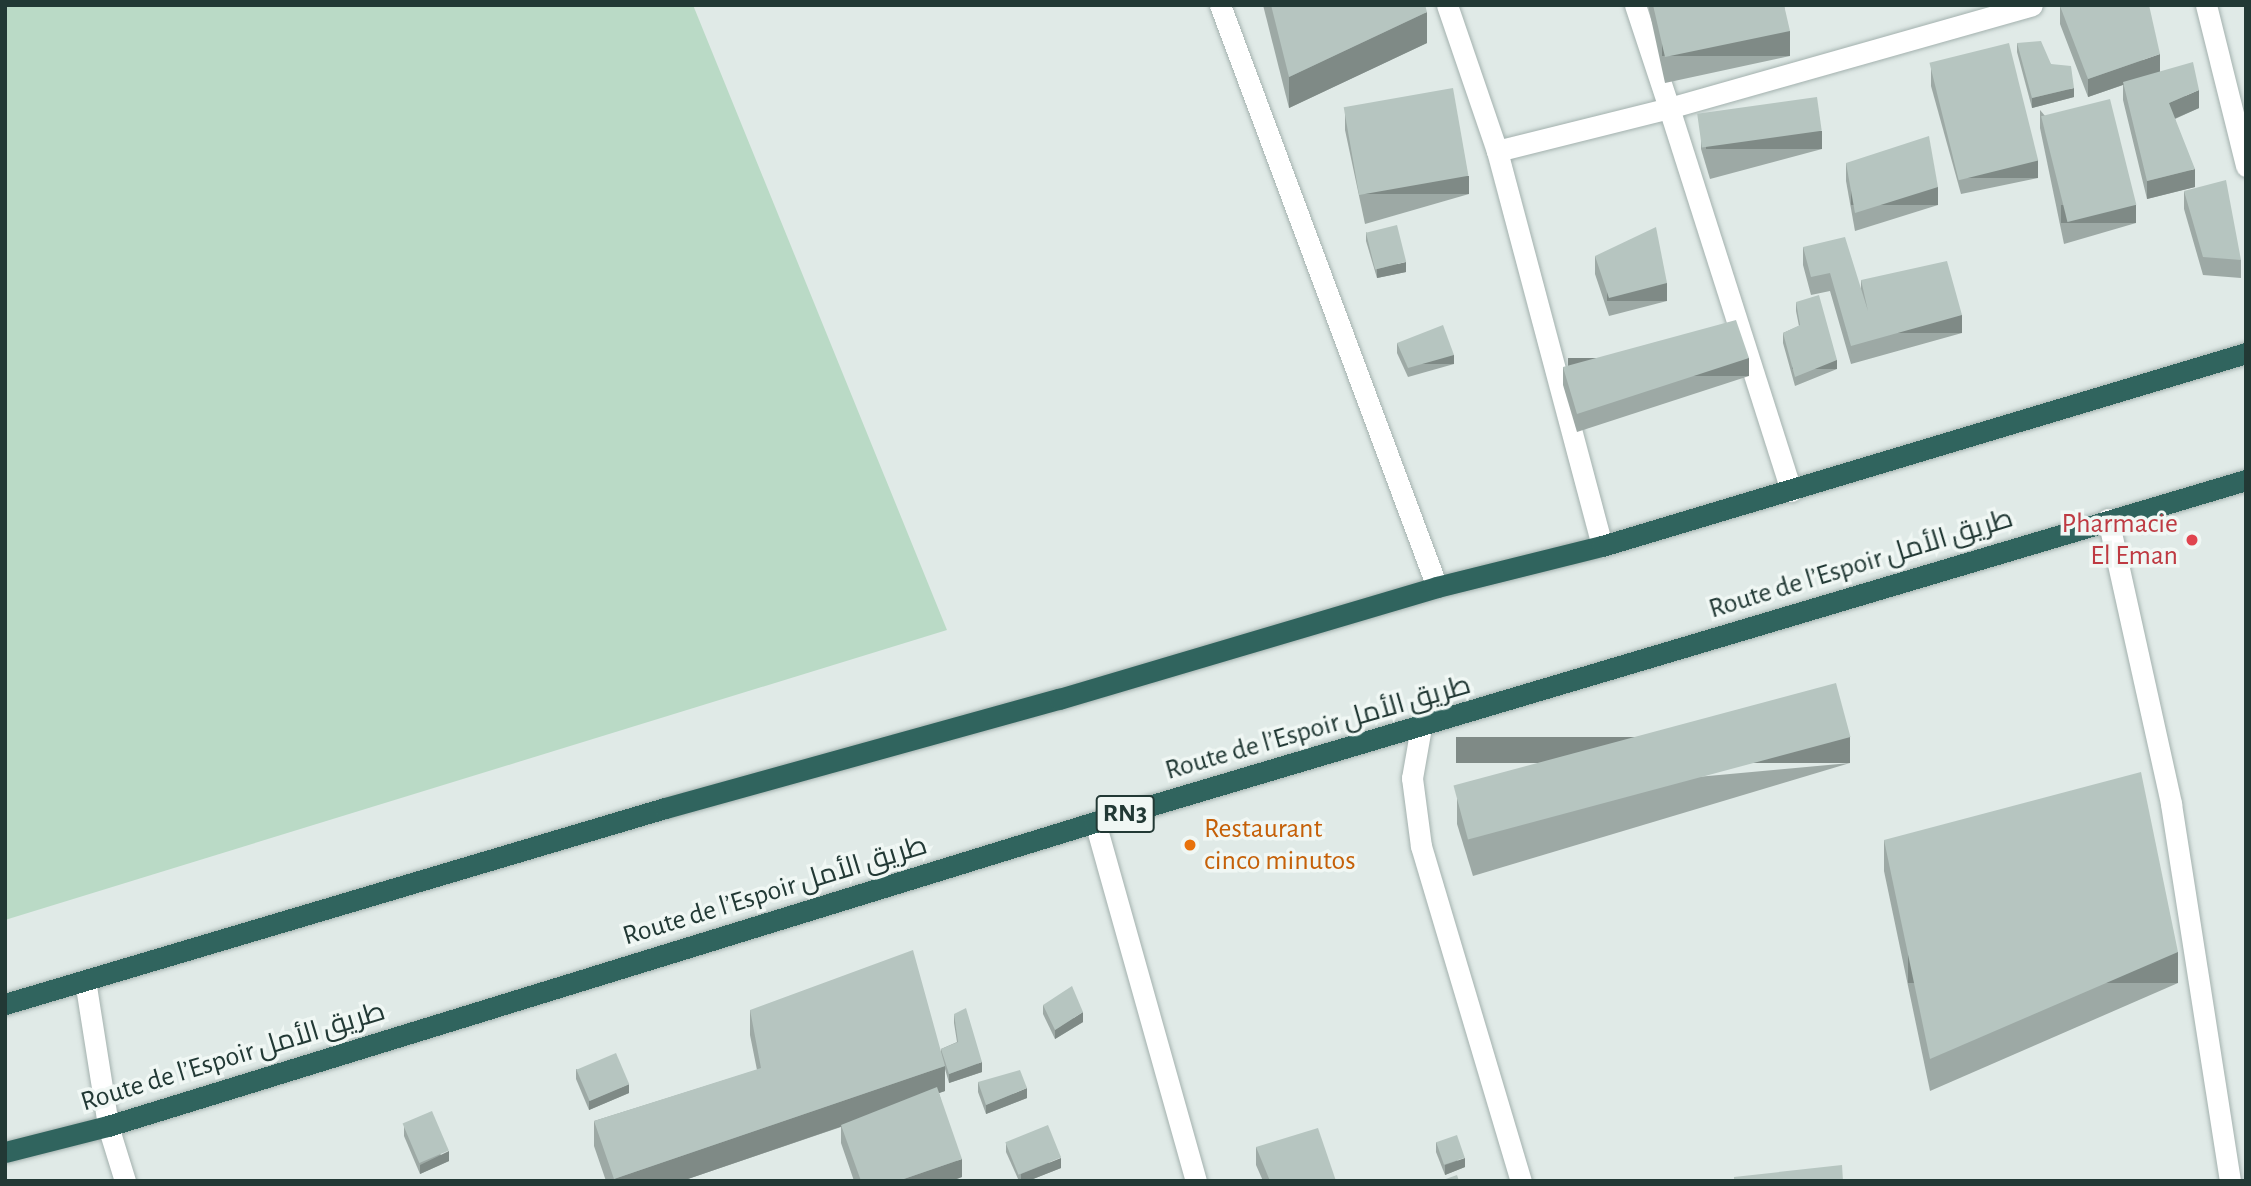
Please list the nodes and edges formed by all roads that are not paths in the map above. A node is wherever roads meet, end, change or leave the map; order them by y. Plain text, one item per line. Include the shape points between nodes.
1 (1220, 5) edge
2 (1447, 5) edge
3 (1635, 5) edge
4 (2032, 5) edge
5 (2206, 5) edge
6 (1668, 108) junction
7 (1497, 150) junction
8 (2246, 166) edge
9 (2246, 353) edge
10 (2246, 480) edge
11 (1791, 491) junction
12 (2108, 519) junction
13 (1602, 546) junction
14 (1437, 587) junction
15 (1421, 727) junction
16 (1095, 822) junction
17 (85, 980) junction
18 (5, 1004) edge
19 (108, 1126) junction
20 (5, 1153) edge
21 (125, 1181) edge
22 (1196, 1181) edge
23 (1521, 1181) edge
24 (2230, 1181) edge

1 - 14 street
2 - 7 street
3 - 6 street
4 - 6 street
5 - 8 street
6 - 7 street
6 - 11 street
7 - 13 street
9 - 11 highway
10 - 12 highway, Route de l’Espoir طريق الأمل / RN3
11 - 13 highway
12 - 15 highway, Route de l’Espoir طريق الأمل / RN3
12 - 24 street via 2171,804
13 - 14 highway
14 - 17 highway
15 - 16 highway, Route de l’Espoir طريق الأمل / RN3
15 - 23 street via 1412,778 1421,846
16 - 19 highway, Route de l’Espoir طريق الأمل / RN3
16 - 22 street
17 - 18 highway
17 - 19 street
19 - 20 highway, Route de l’Espoir طريق الأمل / RN3
19 - 21 street

